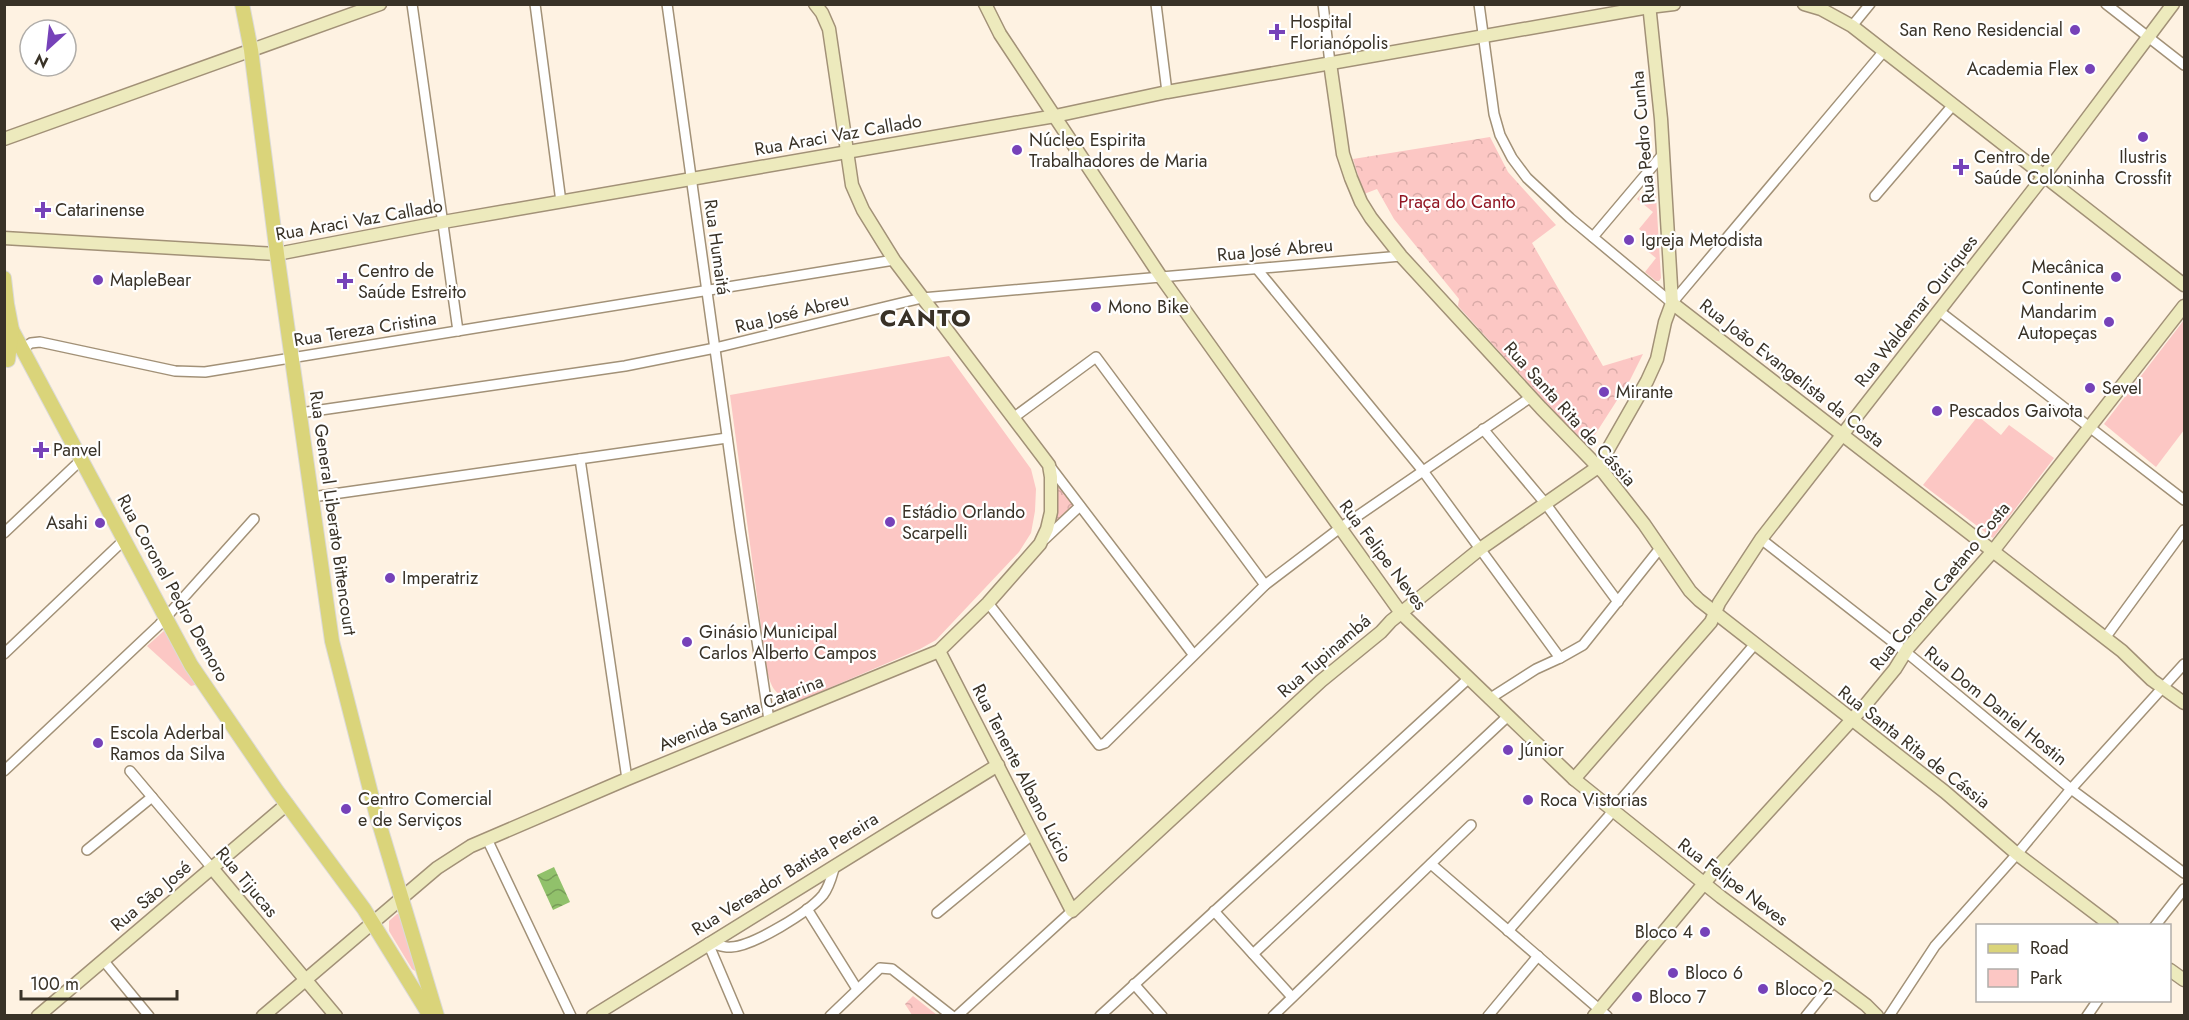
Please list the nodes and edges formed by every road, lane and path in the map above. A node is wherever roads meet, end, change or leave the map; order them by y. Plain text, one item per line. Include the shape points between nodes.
1 (242, 4) edge
2 (380, 4) edge
3 (412, 4) edge
4 (535, 4) edge
5 (668, 4) edge
6 (815, 4) edge
7 (986, 4) edge
8 (1156, 4) edge
9 (1323, 4) edge
10 (1479, 4) edge
11 (1674, 4) edge
12 (1804, 4) edge
13 (1870, 4) edge
14 (2106, 4) edge
15 (2173, 4) edge
16 (1649, 6) edge
17 (1852, 26) junction
18 (1483, 35) junction
19 (2148, 37) junction
20 (251, 50) junction
21 (1884, 51) junction
22 (1329, 63) junction
23 (2184, 65) edge
24 (1167, 92) junction
25 (1953, 105) junction
26 (1055, 116) junction
27 (4, 139) edge
28 (847, 151) junction
29 (1663, 154) junction
30 (2044, 176) junction
31 (692, 180) junction
32 (1875, 196) dead end
33 (561, 202) junction
34 (443, 222) junction
35 (1593, 237) junction
36 (4, 238) edge
37 (277, 254) junction
38 (1401, 256) junction
39 (894, 260) junction
40 (1257, 268) junction
41 (1161, 277) junction
42 (4, 278) edge
43 (2184, 285) edge
44 (707, 290) junction
45 (922, 298) junction
46 (1672, 303) junction
47 (2184, 306) edge
48 (1939, 311) junction
49 (12, 330) junction
50 (458, 331) junction
51 (715, 348) junction
52 (22, 349) junction
53 (293, 357) junction
54 (6, 362) edge
55 (1531, 397) junction
56 (300, 413) junction
57 (1014, 418) junction
58 (2090, 427) junction
59 (1483, 429) junction
60 (1842, 434) junction
61 (727, 438) junction
62 (580, 459) junction
63 (81, 460) junction
64 (1050, 465) junction
65 (1598, 467) junction
66 (1423, 471) junction
67 (312, 497) junction
68 (2184, 500) edge
69 (1545, 503) junction
70 (1080, 506) junction
71 (254, 519) dead end
72 (1340, 528) junction
73 (2184, 530) edge
74 (4, 533) edge
75 (1761, 538) junction
76 (124, 540) junction
77 (1040, 543) junction
78 (1661, 547) junction
79 (1480, 549) junction
80 (1993, 551) junction
81 (1265, 585) junction
82 (1618, 602) junction
83 (988, 603) junction
84 (1714, 611) junction
85 (1401, 614) junction
86 (165, 618) junction
87 (2105, 638) junction
88 (1755, 644) junction
89 (939, 651) junction
90 (1906, 653) junction
91 (4, 654) edge
92 (1193, 654) junction
93 (1560, 658) junction
94 (2184, 664) edge
95 (1468, 679) junction
96 (2163, 687) junction
97 (1489, 699) junction
98 (2184, 703) edge
99 (1507, 717) junction
100 (1853, 719) junction
101 (769, 720) junction
102 (998, 765) junction
103 (4, 771) edge
104 (130, 771) dead end
105 (627, 779) junction
106 (1574, 779) junction
107 (2071, 789) junction
108 (152, 797) junction
109 (287, 804) junction
110 (1612, 810) junction
111 (1471, 825) dead end
112 (1033, 834) junction
113 (487, 839) junction
114 (87, 850) dead end
115 (2017, 854) junction
116 (1431, 864) junction
117 (835, 865) junction
118 (212, 868) junction
119 (2184, 873) edge
120 (1704, 882) junction
121 (2184, 889) edge
122 (403, 898) junction
123 (807, 909) junction
124 (1072, 911) junction
125 (1214, 911) junction
126 (937, 913) dead end
127 (373, 922) junction
128 (2109, 924) edge
129 (2157, 924) edge
130 (1508, 931) junction
131 (708, 943) junction
132 (1252, 954) junction
133 (1538, 956) junction
134 (103, 960) junction
135 (2171, 971) edge
136 (306, 979) junction
137 (2184, 980) edge
138 (1834, 981) junction
139 (1134, 984) junction
140 (857, 989) junction
141 (1292, 998) junction
142 (2097, 1002) edge
143 (1600, 1013) edge
144 (38, 1016) edge
145 (149, 1016) edge
146 (262, 1016) edge
147 (336, 1016) edge
148 (430, 1016) edge
149 (437, 1016) edge
150 (571, 1016) edge
151 (593, 1016) edge
152 (739, 1016) edge
153 (830, 1016) edge
154 (952, 1016) edge
155 (957, 1016) edge
156 (1100, 1016) edge
157 (1162, 1016) edge
158 (1273, 1016) edge
159 (1488, 1016) edge
160 (1806, 1016) edge
161 (1877, 1016) edge
162 (1889, 1016) edge
163 (2087, 1016) edge

1 - 20 main road, Rua General Liberato Bittencourt
2 - 20 street
3 - 34 street
4 - 33 street
5 - 31 street, Rua Humaitá
6 - 28 street via 829,29
7 - 26 street, Rua Felipe Neves via 1000,34
8 - 24 street
9 - 22 street, Rua Santa Rita de Cássia
10 - 18 street, Rua João Evangelista da Costa
11 - 16 street, Rua Araci Vaz Callado
12 - 17 street
13 - 17 street
14 - 19 street
15 - 19 street, Rua Waldemar Ouriques
16 - 18 street, Rua Araci Vaz Callado
16 - 29 street, Rua Pedro Cunha
17 - 21 street
18 - 22 street, Rua Araci Vaz Callado
18 - 35 street, Rua João Evangelista da Costa via 1494,114 1512,158 1544,196
19 - 23 street
19 - 30 street, Rua Waldemar Ouriques
20 - 27 street
20 - 37 main road, Rua General Liberato Bittencourt
21 - 25 street
21 - 46 street
22 - 24 street, Rua Araci Vaz Callado
22 - 38 street, Rua Santa Rita de Cássia via 1351,178 1371,218
24 - 26 street, Rua Araci Vaz Callado
25 - 30 street
25 - 32 street
26 - 28 street, Rua Araci Vaz Callado
26 - 41 street, Rua Felipe Neves
28 - 31 street, Rua Araci Vaz Callado
28 - 39 street via 857,199
29 - 35 street
29 - 46 street, Rua Pedro Cunha
30 - 43 street
30 - 48 street, Rua Waldemar Ouriques
31 - 33 street, Rua Araci Vaz Callado
31 - 44 street, Rua Humaitá
33 - 34 street, Rua Araci Vaz Callado
34 - 37 street, Rua Araci Vaz Callado
34 - 50 street
35 - 46 street, Rua João Evangelista da Costa
36 - 37 street, Rua Araci Vaz Callado
37 - 53 main road, Rua General Liberato Bittencourt
38 - 40 street, Rua José Abreu
38 - 55 street, Rua Santa Rita de Cássia
39 - 44 street, Rua Tereza Cristina
39 - 45 street
40 - 41 street, Rua José Abreu
40 - 66 street
41 - 45 street, Rua José Abreu
41 - 72 street, Rua Felipe Neves
42 - 49 main road, Rua Coronel Pedro Demoro
44 - 50 street, Rua Tereza Cristina
44 - 51 street, Rua Humaitá
45 - 51 street, Rua José Abreu
45 - 57 street
46 - 60 street, Rua João Evangelista da Costa
46 - 65 street, Rua Tupinambá via 1647,381
47 - 58 street, Rua Coronel Caetano Costa
48 - 58 street
48 - 60 street, Rua Waldemar Ouriques
49 - 52 main road, Rua Coronel Pedro Demoro
49 - 54 main road
50 - 53 street, Rua Tereza Cristina
51 - 56 street, Rua José Abreu via 587,373
51 - 61 street, Rua Humaitá
52 - 53 street, Rua Tereza Cristina via 40,342 191,373
52 - 54 street
52 - 63 main road, Rua Coronel Pedro Demoro
53 - 56 main road, Rua General Liberato Bittencourt
55 - 59 street
55 - 65 street, Rua Santa Rita de Cássia
56 - 67 main road, Rua General Liberato Bittencourt
57 - 64 street
57 - 81 street via 1096,357
58 - 68 street
58 - 80 street, Rua Coronel Caetano Costa
59 - 66 street
59 - 69 street
60 - 75 street, Rua Waldemar Ouriques
60 - 80 street, Rua João Evangelista da Costa
61 - 62 street
61 - 101 street, Rua Humaitá
62 - 67 street
62 - 105 street
63 - 74 street
63 - 76 main road, Rua Coronel Pedro Demoro
64 - 70 street
64 - 77 street, Avenida Santa Catarina via 1051,512
65 - 69 street, Rua Tupinambá
65 - 78 street, Rua Santa Rita de Cássia
66 - 72 street
66 - 79 street
67 - 122 main road, Rua General Liberato Bittencourt via 335,656
69 - 79 street, Rua Tupinambá
69 - 82 street
70 - 77 street
70 - 92 street
71 - 86 street
72 - 81 street
72 - 85 street, Rua Felipe Neves
73 - 87 street
75 - 84 street, Rua Waldemar Ouriques
75 - 90 street, Rua Dom Daniel Hostin
76 - 86 main road, Rua Coronel Pedro Demoro
76 - 91 street
77 - 83 street, Avenida Santa Catarina
78 - 82 street
78 - 84 street, Rua Santa Rita de Cássia via 1690,591
79 - 85 street, Rua Tupinambá
79 - 93 street
80 - 87 street, Rua João Evangelista da Costa
80 - 90 street, Rua Coronel Caetano Costa
81 - 92 street
82 - 93 street via 1582,645
83 - 89 street, Avenida Santa Catarina
83 - 92 street via 1099,745
84 - 88 street, Rua Santa Rita de Cássia
84 - 106 street, Rua Waldemar Ouriques via 1711,622
85 - 95 street, Rua Felipe Neves
85 - 124 street, Rua Tupinambá via 1321,681
86 - 103 street
86 - 109 main road, Rua Coronel Pedro Demoro via 203,684
87 - 96 street, Rua João Evangelista da Costa
88 - 100 street, Rua Santa Rita de Cássia
88 - 110 street
89 - 101 street, Avenida Santa Catarina
89 - 102 street, Rua Tenente Albano Lúcio
90 - 100 street, Rua Coronel Caetano Costa
90 - 107 street, Rua Dom Daniel Hostin
93 - 97 street
94 - 96 street
95 - 97 street, Rua Felipe Neves
95 - 125 street
96 - 98 street, Rua João Evangelista da Costa
96 - 107 street
97 - 99 street, Rua Felipe Neves
99 - 106 street, Rua Felipe Neves
99 - 132 street
100 - 115 street, Rua Santa Rita de Cássia
100 - 120 street, Rua Coronel Caetano Costa
101 - 105 street, Avenida Santa Catarina
102 - 112 street, Rua Tenente Albano Lúcio
102 - 117 street, Rua Vereador Batista Pereira
104 - 108 street, Rua Tijucas
105 - 113 street, Avenida Santa Catarina
106 - 110 street, Rua Felipe Neves
107 - 115 street
107 - 119 street, Rua Dom Daniel Hostin
108 - 114 street
108 - 118 street, Rua Tijucas
109 - 118 street, Rua São José
109 - 127 main road, Rua Coronel Pedro Demoro
110 - 120 street, Rua Felipe Neves
110 - 130 street
111 - 116 street
112 - 124 street, Rua Tenente Albano Lúcio
112 - 126 street
113 - 122 street, Avenida Santa Catarina via 449,859
113 - 150 street
115 - 128 street, Rua Santa Rita de Cássia
115 - 162 street via 1935,946
116 - 130 street
116 - 141 street
117 - 123 street via 822,896
117 - 131 street, Rua Vereador Batista Pereira
118 - 134 street, Rua São José
118 - 136 street, Rua Tijucas
120 - 138 street, Rua Felipe Neves
120 - 143 street, Rua Coronel Caetano Costa
121 - 129 street
122 - 127 street, Avenida Santa Catarina
122 - 149 main road, Rua General Liberato Bittencourt
123 - 131 street via 749,944 730,948
123 - 140 street
124 - 155 street, Rua Tupinambá
125 - 132 street
125 - 139 street
127 - 136 street, Avenida Santa Catarina
127 - 148 main road, Rua Coronel Pedro Demoro
130 - 133 street
131 - 151 street, Rua Vereador Batista Pereira
131 - 152 street
132 - 141 street
133 - 143 street
133 - 159 street
134 - 144 street, Rua São José
134 - 145 street
135 - 137 street
136 - 146 street, Avenida Santa Catarina
136 - 147 street, Rua Tijucas
138 - 160 street
138 - 161 street, Rua Felipe Neves
139 - 156 street
139 - 157 street
140 - 153 street
140 - 154 street via 880,968 892,969
141 - 158 street
142 - 163 street

